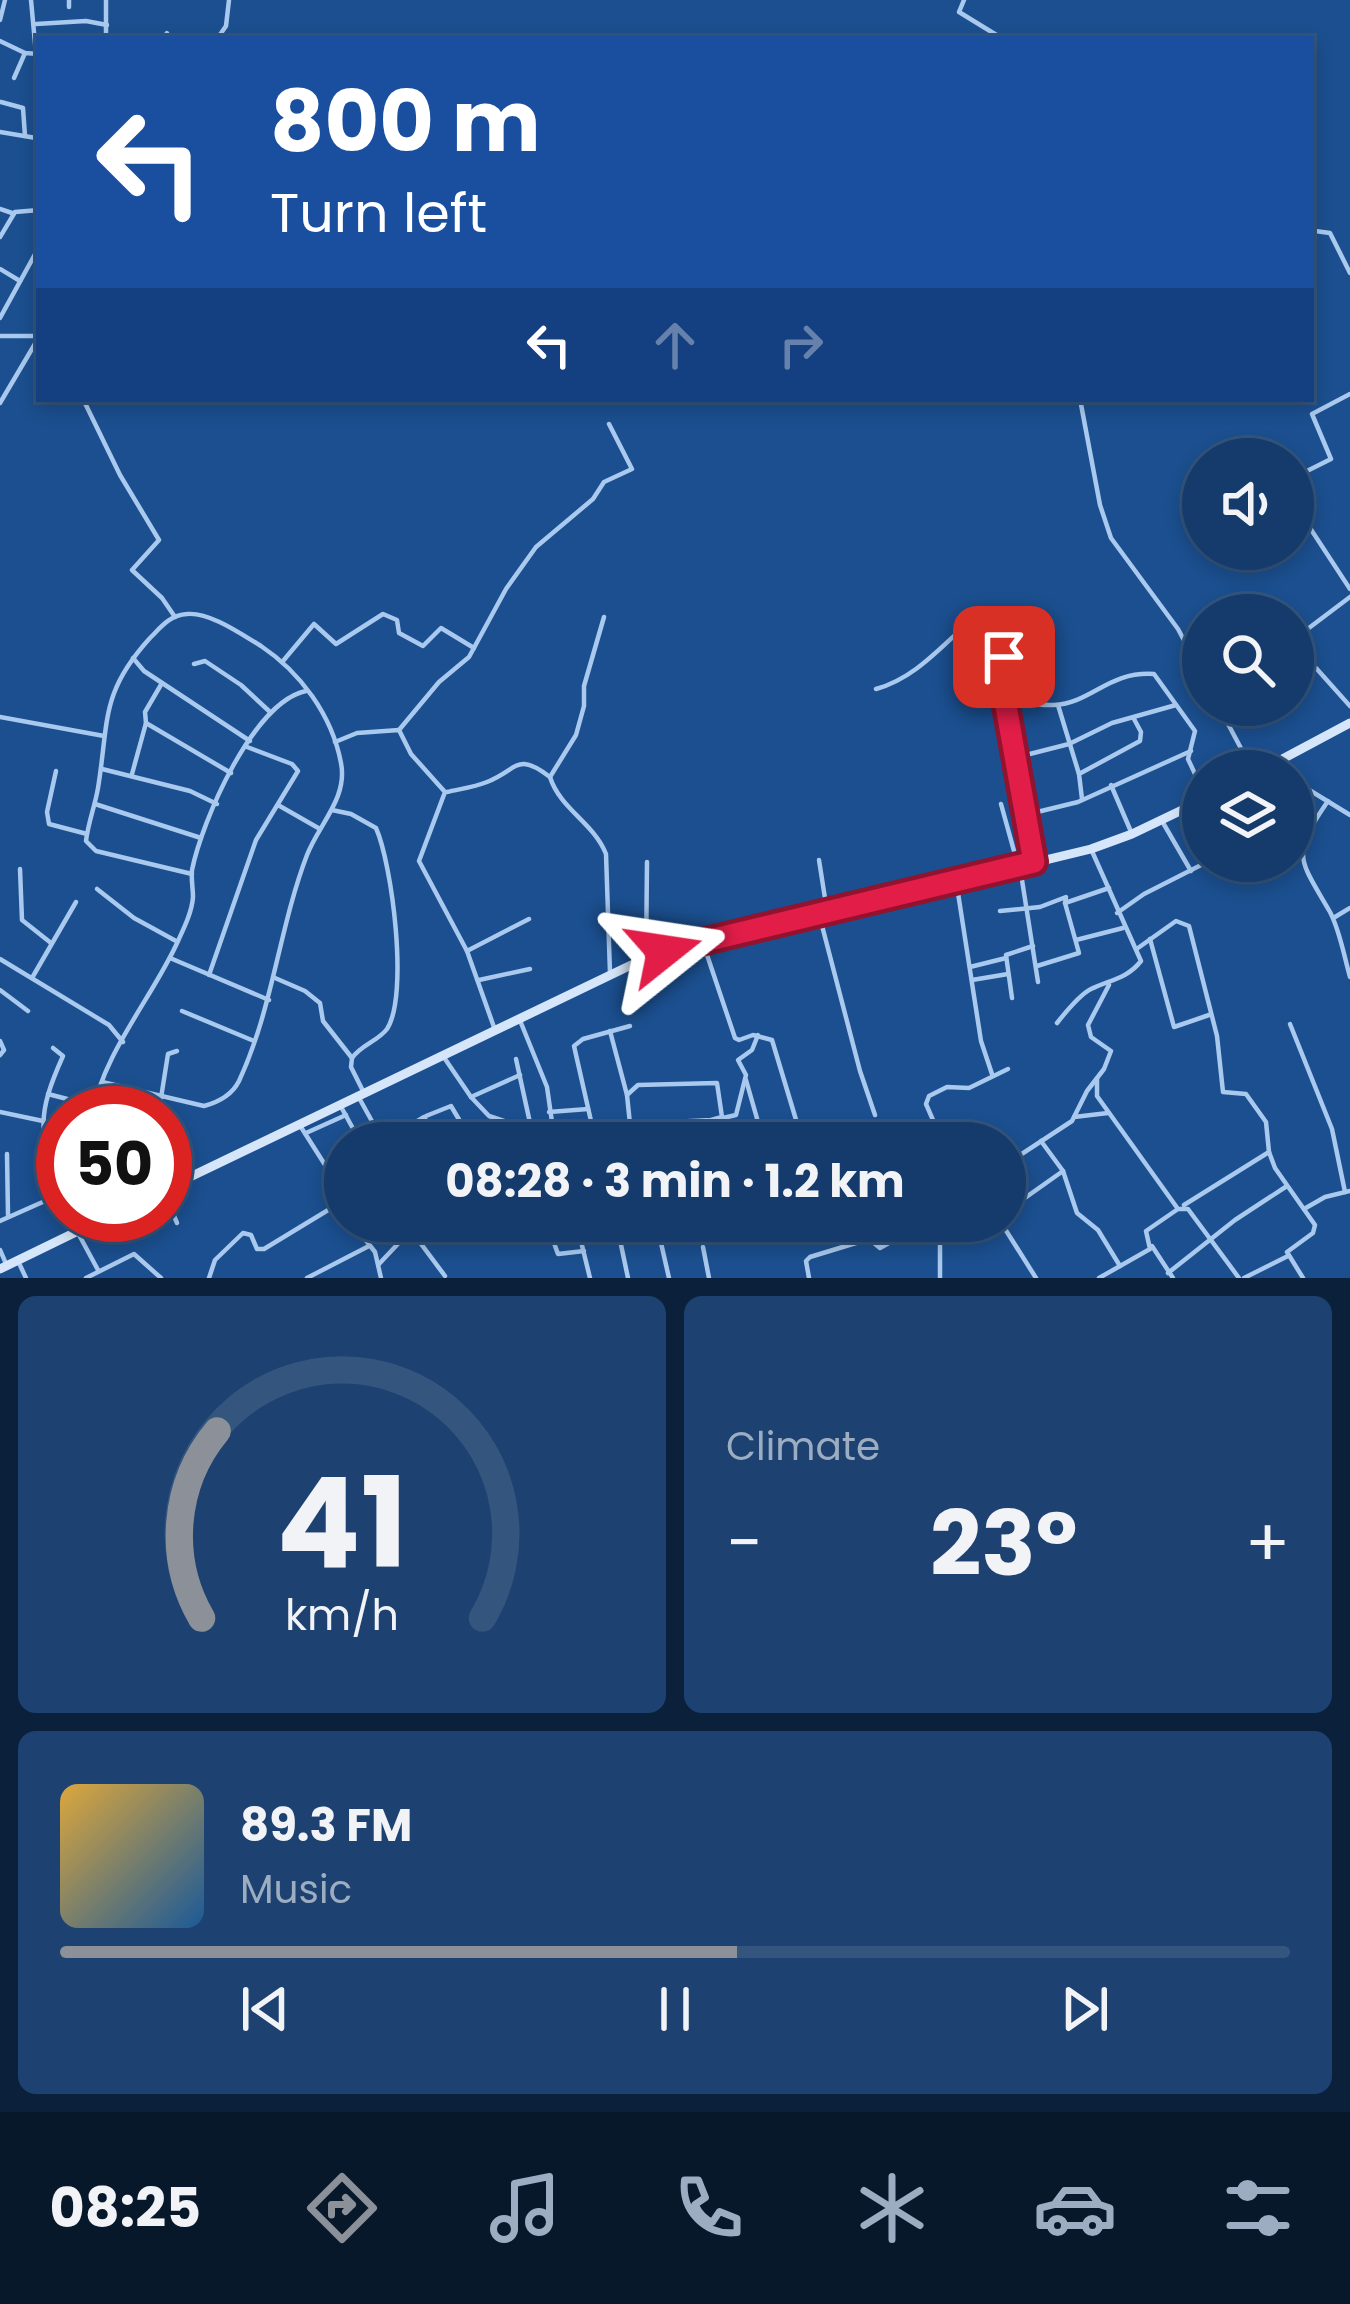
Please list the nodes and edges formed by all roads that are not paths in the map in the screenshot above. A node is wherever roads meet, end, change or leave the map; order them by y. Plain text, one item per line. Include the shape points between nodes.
1 (5, 0) edge
2 (31, 0) edge
3 (106, 0) edge
4 (229, 0) edge
5 (964, 0) edge
6 (0, 20) edge
7 (36, 24) junction
8 (107, 25) junction
9 (36, 36) edge
10 (106, 36) edge
11 (219, 36) edge
12 (999, 36) edge
13 (0, 41) edge
14 (25, 53) junction
15 (36, 54) edge
16 (14, 78) dead end
17 (1, 102) edge
18 (0, 132) edge
19 (25, 136) junction
20 (36, 137) edge
21 (0, 209) edge
22 (36, 210) edge
23 (12, 213) junction
24 (1314, 229) edge
25 (0, 237) edge
26 (36, 253) edge
27 (0, 269) edge
28 (1350, 273) edge
29 (20, 281) junction
30 (0, 318) edge
31 (0, 336) edge
32 (36, 336) edge
33 (36, 341) edge
34 (1350, 394) edge
35 (84, 402) edge
36 (1080, 402) edge
37 (0, 403) edge
38 (609, 424) dead end
39 (1314, 468) edge
40 (1314, 536) edge
41 (1350, 593) edge
42 (175, 617) junction
43 (604, 617) dead end
44 (1314, 623) edge
45 (1182, 637) edge
46 (473, 648) junction
47 (132, 658) junction
48 (284, 662) junction
49 (194, 664) dead end
50 (1314, 669) edge
51 (301, 680) junction
52 (162, 683) junction
53 (876, 688) dead end
54 (308, 691) junction
55 (295, 694) junction
56 (1058, 705) junction
57 (1176, 705) junction
58 (1006, 706) junction
59 (1350, 706) edge
60 (269, 711) junction
61 (0, 717) edge
62 (1134, 719) junction
63 (146, 723) junction
64 (1350, 723) edge
65 (399, 730) junction
66 (104, 736) junction
67 (335, 742) junction
68 (248, 744) junction
69 (1069, 744) junction
70 (1191, 750) edge
71 (1299, 750) edge
72 (1182, 755) edge
73 (1017, 758) junction
74 (101, 768) junction
75 (56, 771) dead end
76 (231, 772) junction
77 (132, 774) junction
78 (1079, 774) junction
79 (550, 777) junction
80 (1111, 785) junction
81 (1314, 791) edge
82 (446, 792) junction
83 (1082, 800) junction
84 (1328, 801) junction
85 (217, 804) junction
86 (95, 805) junction
87 (278, 805) junction
88 (1001, 805) dead end
89 (332, 810) junction
90 (1182, 811) edge
91 (1028, 814) junction
92 (1350, 815) edge
93 (1162, 821) junction
94 (320, 829) junction
95 (87, 834) junction
96 (1132, 834) junction
97 (201, 838) junction
98 (1091, 848) junction
99 (1182, 855) edge
100 (819, 860) dead end
101 (647, 862) dead end
102 (1034, 862) junction
103 (1017, 866) junction
104 (20, 869) dead end
105 (192, 874) junction
106 (1182, 875) edge
107 (956, 880) junction
108 (1109, 888) junction
109 (97, 889) dead end
110 (76, 902) dead end
111 (1065, 903) junction
112 (1350, 908) edge
113 (1027, 910) junction
114 (1000, 911) dead end
115 (823, 912) junction
116 (1117, 913) junction
117 (1333, 917) junction
118 (530, 920) dead end
119 (1123, 928) junction
120 (1150, 939) junction
121 (702, 941) junction
122 (178, 942) junction
123 (1076, 942) junction
124 (51, 943) junction
125 (1033, 946) junction
126 (1138, 948) junction
127 (467, 951) junction
128 (170, 958) junction
129 (646, 958) junction
130 (1006, 958) junction
131 (0, 959) edge
132 (1036, 966) junction
133 (970, 967) junction
134 (530, 969) dead end
135 (610, 973) junction
136 (1008, 974) junction
137 (209, 975) junction
138 (1350, 977) edge
139 (32, 978) junction
140 (275, 978) junction
141 (479, 980) junction
142 (972, 980) junction
143 (1038, 982) dead end
144 (1109, 985) junction
145 (0, 990) edge
146 (1012, 998) dead end
147 (269, 1000) junction
148 (28, 1011) dead end
149 (182, 1011) dead end
150 (1209, 1016) junction
151 (519, 1018) junction
152 (1057, 1023) dead end
153 (1290, 1024) dead end
154 (630, 1026) dead end
155 (495, 1030) junction
156 (610, 1031) junction
157 (758, 1035) junction
158 (0, 1041) edge
159 (254, 1041) junction
160 (123, 1042) junction
161 (53, 1048) dead end
162 (177, 1051) dead end
163 (0, 1055) edge
164 (443, 1056) junction
165 (352, 1058) junction
166 (516, 1058) dead end
167 (1008, 1069) dead end
168 (992, 1074) junction
169 (520, 1075) junction
170 (1097, 1079) junction
171 (746, 1080) junction
172 (102, 1082) junction
173 (625, 1085) junction
174 (638, 1085) junction
175 (50, 1086) edge
176 (101, 1086) edge
177 (117, 1086) edge
178 (162, 1086) edge
179 (361, 1094) junction
180 (628, 1095) junction
181 (472, 1097) junction
182 (192, 1103) edge
183 (588, 1109) junction
184 (343, 1110) junction
185 (0, 1112) edge
186 (549, 1112) junction
187 (1108, 1113) junction
188 (875, 1115) dead end
189 (424, 1117) junction
190 (1074, 1117) junction
191 (722, 1118) junction
192 (36, 1120) edge
193 (350, 1122) edge
194 (374, 1122) edge
195 (416, 1122) edge
196 (427, 1122) edge
197 (461, 1122) edge
198 (505, 1122) edge
199 (530, 1122) edge
200 (551, 1122) edge
201 (591, 1122) edge
202 (630, 1122) edge
203 (666, 1122) edge
204 (758, 1122) edge
205 (797, 1122) edge
206 (934, 1122) edge
207 (303, 1128) junction
208 (1041, 1142) junction
209 (1026, 1152) edge
210 (1269, 1152) junction
211 (7, 1154) dead end
212 (324, 1167) edge
213 (1063, 1171) junction
214 (192, 1179) edge
215 (1287, 1186) junction
216 (1348, 1191) edge
217 (1026, 1197) edge
218 (36, 1205) edge
219 (1181, 1207) junction
220 (1304, 1209) junction
221 (324, 1215) edge
222 (8, 1216) junction
223 (0, 1221) edge
224 (1209, 1240) junction
225 (57, 1242) edge
226 (83, 1242) edge
227 (366, 1242) edge
228 (400, 1242) edge
229 (418, 1242) edge
230 (554, 1242) edge
231 (582, 1242) edge
232 (620, 1242) edge
233 (662, 1242) edge
234 (859, 1242) edge
235 (940, 1242) edge
236 (1013, 1242) edge
237 (369, 1246) junction
238 (1152, 1246) junction
239 (703, 1247) dead end
240 (0, 1250) edge
241 (584, 1251) junction
242 (1288, 1256) junction
243 (379, 1264) junction
244 (8, 1266) edge
245 (1120, 1266) junction
246 (439, 1269) junction
247 (98, 1270) junction
248 (1171, 1275) edge
249 (433, 1276) edge
250 (445, 1276) edge
251 (158, 1277) edge
252 (26, 1278) edge
253 (86, 1278) edge
254 (209, 1278) edge
255 (307, 1278) edge
256 (381, 1278) edge
257 (590, 1278) edge
258 (628, 1278) edge
259 (669, 1278) edge
260 (709, 1278) edge
261 (809, 1278) edge
262 (940, 1278) edge
263 (1036, 1278) edge
264 (1099, 1278) edge
265 (1242, 1278) edge
266 (1303, 1278) edge

1 - 6 street
2 - 7 street
3 - 8 street
4 - 11 street
5 - 12 street via 959,12
7 - 8 street
7 - 9 street
8 - 10 street
13 - 14 street
14 - 15 street
14 - 16 street
17 - 19 street via 23,108
18 - 19 street
19 - 20 street
21 - 23 street
22 - 23 street
23 - 25 street
24 - 28 street via 1330,233
26 - 29 street
27 - 29 street
29 - 30 street
31 - 32 street
33 - 37 street
34 - 39 street via 1312,414 1331,459
35 - 42 street via 159,540 131,570
36 - 45 street via 1111,538
38 - 46 street via 632,469 604,482 536,547
40 - 41 street
41 - 44 street
42 - 47 street
42 - 48 street via 205,617
43 - 79 street via 576,735
46 - 48 street via 441,628 423,646 382,614 335,644 314,624
46 - 65 street
47 - 52 street
47 - 66 street via 115,687
48 - 51 street
49 - 60 street via 205,661
50 - 59 street
51 - 54 street
51 - 55 street
52 - 63 street
52 - 68 street
53 - 58 street via 928,661 979,614 1004,653 991,674
54 - 55 street
54 - 67 street
55 - 60 street
56 - 57 street via 1120,675 1151,673
56 - 58 street
56 - 69 street
57 - 62 street
57 - 70 street via 1194,728
58 - 73 street
60 - 68 street
61 - 66 street
62 - 69 street
62 - 78 street via 1141,732 1136,746
63 - 76 street
63 - 77 street
64 - 71 main road
65 - 67 street
65 - 82 street
66 - 74 street
67 - 89 street via 342,773
68 - 76 street
68 - 87 street via 298,768
69 - 73 street
69 - 78 street
72 - 80 street
73 - 91 street
74 - 77 street
74 - 86 street
75 - 95 street via 49,824
76 - 85 street
77 - 85 street
78 - 83 street
79 - 82 street via 515,764 490,781
79 - 135 street via 606,854
80 - 83 street
80 - 96 street
81 - 84 street
82 - 127 street via 418,861
83 - 91 street
84 - 92 street
84 - 117 street via 1301,857
85 - 97 street
86 - 95 street
86 - 97 street
87 - 94 street
87 - 137 street via 256,841
88 - 103 street
89 - 94 street
89 - 165 street via 376,828 393,893 396,1001 386,1030
90 - 93 main road
91 - 102 street
93 - 96 main road
93 - 99 street
94 - 140 street via 296,887
95 - 105 street via 92,849
96 - 98 main road
97 - 105 street
98 - 102 main road
98 - 108 street
100 - 115 street
101 - 129 street
102 - 103 main road
103 - 107 main road
103 - 113 street
104 - 124 street via 22,920
105 - 122 street
106 - 116 street
107 - 115 main road
107 - 133 street
108 - 111 street
108 - 116 street
109 - 122 street
110 - 124 street
111 - 113 street via 1066,897
111 - 123 street
112 - 117 street
113 - 114 street
113 - 125 street
115 - 121 main road
115 - 188 street
116 - 119 street
117 - 138 street
118 - 127 street
119 - 123 street
119 - 126 street
120 - 126 street
120 - 150 street via 1174,1027
120 - 150 street via 1176,921 1189,926
121 - 129 main road
121 - 157 street via 735,1038
122 - 128 street
123 - 132 street via 1078,954
124 - 139 street
125 - 130 street
125 - 132 street
126 - 144 street via 1141,961
127 - 141 street
128 - 137 street
128 - 160 street
129 - 135 main road
130 - 133 street
130 - 136 street
131 - 139 street
132 - 143 street
133 - 142 street
134 - 141 street
135 - 151 main road
136 - 142 street
136 - 146 street
137 - 147 street
139 - 160 street
140 - 147 street
140 - 165 street via 318,1000 322,1019
141 - 155 street
142 - 168 street
144 - 152 street via 1086,992
144 - 170 street via 1088,1025 1111,1052
145 - 148 street
147 - 159 street
149 - 159 street
150 - 210 street via 1223,1092 1246,1094 1264,1117
151 - 155 main road
151 - 186 street
153 - 216 street
154 - 156 street
155 - 164 main road
156 - 173 street
156 - 183 street via 574,1046
157 - 171 street via 738,1060
157 - 205 street via 774,1044
158 - 163 street
159 - 182 street via 238,1082 216,1103
160 - 172 street
161 - 175 street via 63,1056
162 - 178 street via 168,1054
164 - 179 main road
164 - 181 street
165 - 179 street
166 - 169 street
167 - 168 street
168 - 206 street via 929,1096
169 - 181 street
169 - 199 street
170 - 187 street
170 - 190 street
171 - 191 street via 736,1115
171 - 204 street
172 - 176 street
172 - 177 street
173 - 174 street
173 - 180 street
174 - 180 street
174 - 191 street via 716,1082
179 - 184 main road
179 - 194 street
180 - 202 street
181 - 198 street
183 - 186 street
183 - 201 street
184 - 193 street
184 - 207 main road
185 - 192 street
186 - 200 street
187 - 190 street
187 - 219 street
189 - 195 street
189 - 196 street
189 - 197 street via 451,1106
190 - 208 street
191 - 203 street
207 - 212 street
207 - 214 main road
208 - 209 street
208 - 213 street
210 - 215 street
210 - 219 street
211 - 222 street
213 - 217 street
213 - 245 street via 1077,1213
215 - 220 street
215 - 224 street
216 - 220 street
218 - 222 street
219 - 224 street
219 - 238 street via 1148,1228
220 - 242 street via 1315,1231
221 - 254 street via 264,1249 243,1234
222 - 223 street
224 - 248 street
224 - 265 street
225 - 244 main road
226 - 247 street
227 - 237 street
228 - 243 street
229 - 246 street
230 - 241 street via 558,1254
231 - 241 street
232 - 258 street
233 - 259 street
234 - 261 street via 810,1257
235 - 262 street
236 - 263 street
237 - 243 street
237 - 255 street
238 - 245 street
238 - 248 street
239 - 260 street
240 - 244 street
241 - 257 street
242 - 265 street
242 - 266 street
243 - 256 street
244 - 252 street
245 - 264 street
246 - 249 street
246 - 250 street
247 - 251 street via 134,1254
247 - 253 street

